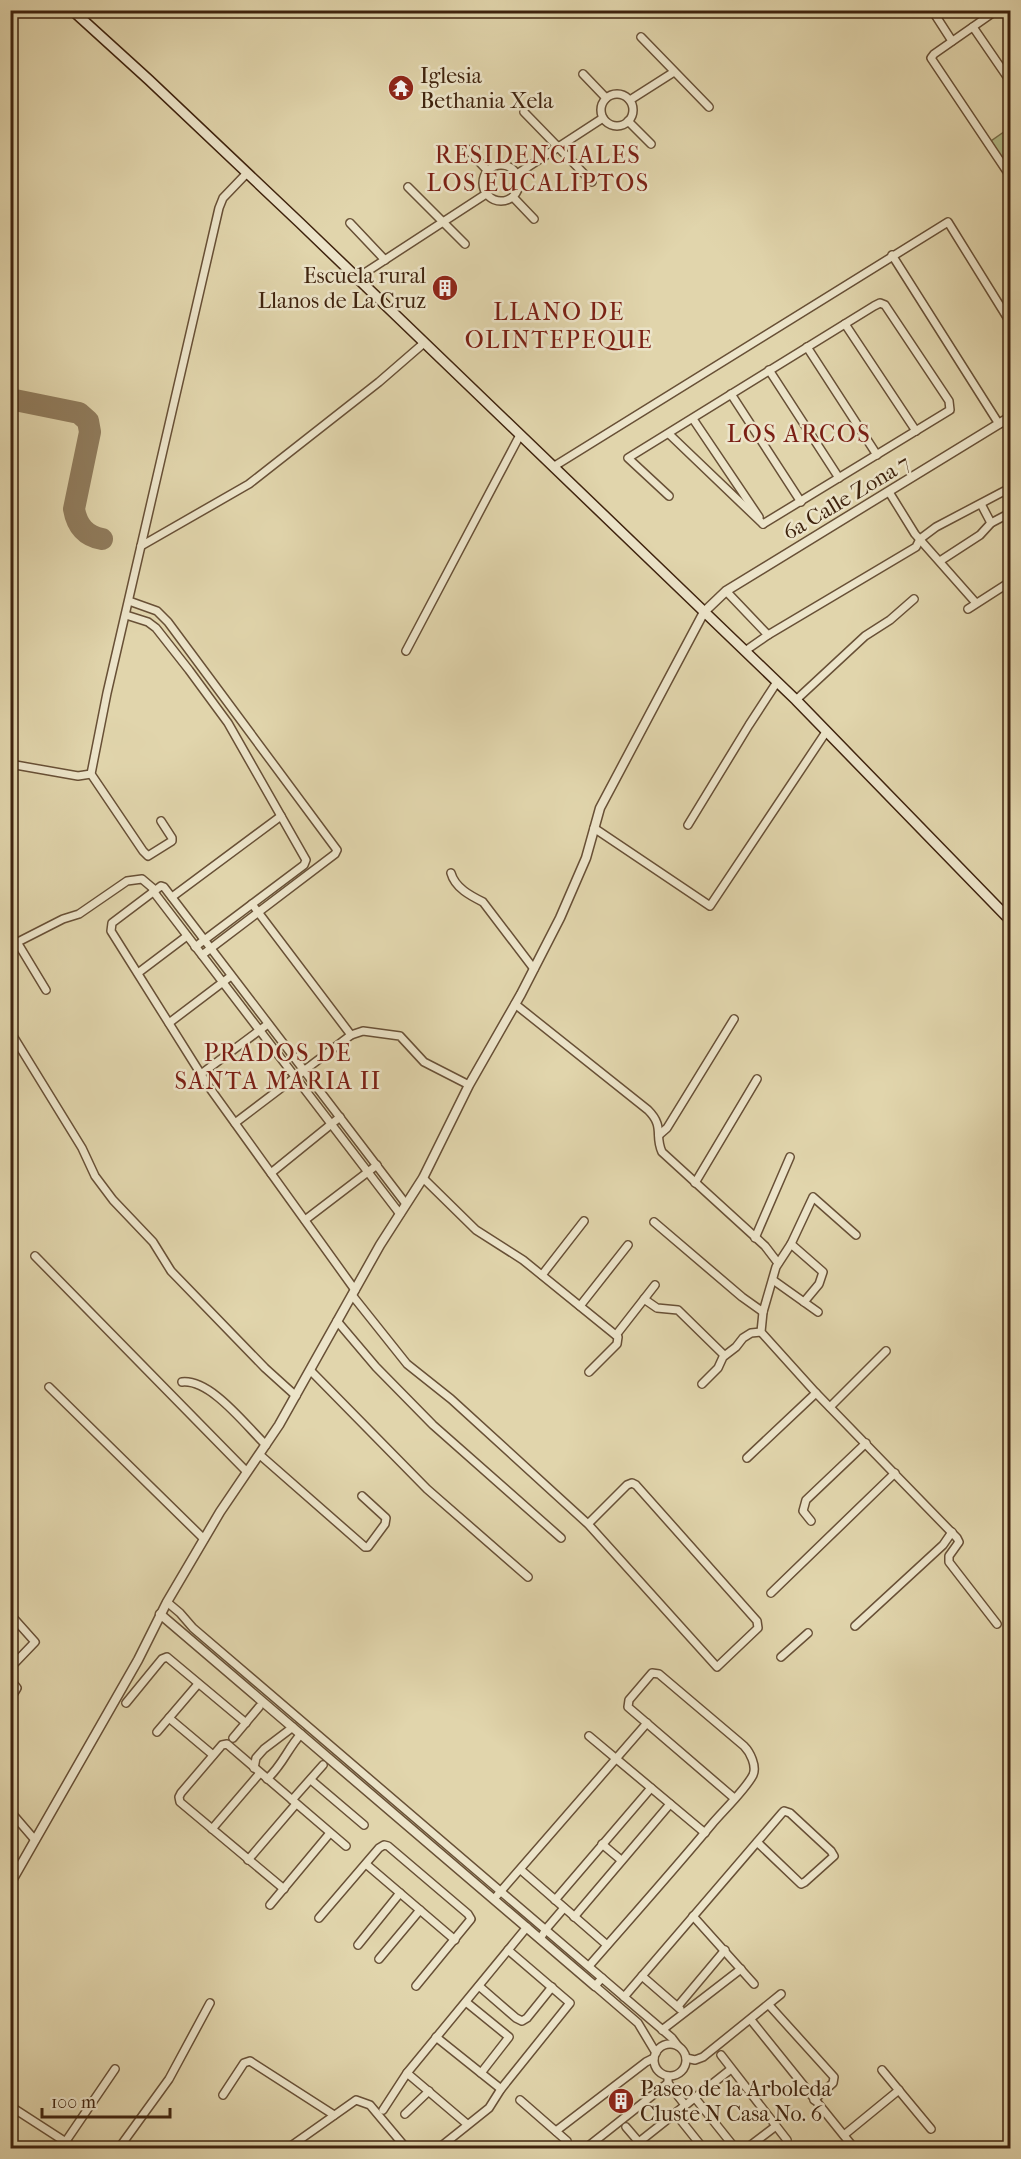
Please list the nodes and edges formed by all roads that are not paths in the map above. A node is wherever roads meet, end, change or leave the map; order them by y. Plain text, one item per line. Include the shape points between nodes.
1 (72, 10) edge
2 (932, 10) edge
3 (996, 11) edge
4 (973, 27) junction
5 (641, 37) dead end
6 (952, 41) junction
7 (674, 72) junction
8 (583, 74) dead end
9 (1011, 81) edge
10 (606, 98) junction
11 (630, 100) junction
12 (709, 107) dead end
13 (524, 112) dead end
14 (603, 118) junction
15 (628, 121) junction
16 (651, 144) dead end
17 (558, 147) junction
18 (467, 149) dead end
19 (488, 171) junction
20 (247, 173) junction
21 (517, 174) junction
22 (1011, 177) edge
23 (592, 182) dead end
24 (408, 187) dead end
25 (486, 194) junction
26 (513, 197) junction
27 (534, 219) dead end
28 (443, 222) junction
29 (350, 223) dead end
30 (465, 244) dead end
31 (892, 255) junction
32 (385, 260) junction
33 (357, 278) junction
34 (1011, 322) edge
35 (845, 324) junction
36 (424, 344) junction
37 (807, 347) junction
38 (769, 370) junction
39 (731, 394) junction
40 (1011, 417) edge
41 (693, 419) junction
42 (999, 424) junction
43 (916, 431) junction
44 (669, 434) junction
45 (520, 435) junction
46 (877, 455) junction
47 (553, 467) junction
48 (839, 478) junction
49 (1011, 488) edge
50 (889, 492) junction
51 (669, 496) dead end
52 (801, 502) junction
53 (981, 504) junction
54 (1011, 513) edge
55 (764, 524) junction
56 (991, 524) junction
57 (920, 539) junction
58 (141, 546) junction
59 (940, 561) junction
60 (1011, 582) edge
61 (726, 591) junction
62 (914, 599) dead end
63 (129, 601) junction
64 (976, 603) junction
65 (968, 609) dead end
66 (704, 612) junction
67 (126, 615) junction
68 (768, 635) junction
69 (406, 651) dead end
70 (745, 651) junction
71 (198, 663) junction
72 (189, 670) junction
73 (777, 682) junction
74 (796, 700) junction
75 (238, 717) junction
76 (228, 723) junction
77 (246, 727) junction
78 (826, 732) junction
79 (235, 735) junction
80 (10, 764) edge
81 (91, 774) junction
82 (281, 816) junction
83 (161, 821) dead end
84 (688, 825) dead end
85 (594, 828) junction
86 (451, 873) dead end
87 (154, 891) junction
88 (172, 897) junction
89 (252, 904) junction
90 (258, 913) junction
91 (1011, 920) edge
92 (187, 936) junction
93 (205, 940) junction
94 (14, 944) edge
95 (195, 946) junction
96 (211, 949) junction
97 (202, 955) junction
98 (534, 969) junction
99 (138, 973) junction
100 (231, 976) junction
101 (222, 982) junction
102 (46, 990) dead end
103 (515, 1004) junction
104 (734, 1019) dead end
105 (169, 1023) junction
106 (268, 1024) junction
107 (10, 1031) edge
108 (260, 1031) junction
109 (351, 1035) junction
110 (304, 1070) junction
111 (201, 1074) junction
112 (295, 1077) junction
113 (757, 1079) dead end
114 (469, 1085) junction
115 (340, 1117) junction
116 (235, 1123) junction
117 (331, 1124) junction
118 (659, 1135) junction
119 (790, 1157) dead end
120 (377, 1165) junction
121 (368, 1172) junction
122 (271, 1173) junction
123 (423, 1178) junction
124 (695, 1183) junction
125 (406, 1204) junction
126 (400, 1214) junction
127 (305, 1220) junction
128 (584, 1221) dead end
129 (654, 1222) dead end
130 (856, 1234) dead end
131 (755, 1239) junction
132 (791, 1244) junction
133 (628, 1245) dead end
134 (35, 1256) dead end
135 (778, 1263) junction
136 (542, 1275) junction
137 (773, 1280) junction
138 (655, 1285) dead end
139 (353, 1292) junction
140 (644, 1299) junction
141 (804, 1302) junction
142 (580, 1306) junction
143 (763, 1312) junction
144 (818, 1312) dead end
145 (337, 1321) junction
146 (761, 1332) junction
147 (616, 1335) junction
148 (886, 1351) dead end
149 (724, 1355) junction
150 (311, 1371) junction
151 (589, 1372) dead end
152 (182, 1382) dead end
153 (702, 1384) dead end
154 (49, 1387) dead end
155 (816, 1393) junction
156 (296, 1396) junction
157 (830, 1407) junction
158 (866, 1443) junction
159 (266, 1445) junction
160 (260, 1455) junction
161 (747, 1458) dead end
162 (247, 1472) junction
163 (895, 1473) junction
164 (362, 1497) dead end
165 (811, 1521) dead end
166 (588, 1524) junction
167 (951, 1532) junction
168 (561, 1538) dead end
169 (204, 1539) junction
170 (528, 1578) dead end
171 (771, 1593) dead end
172 (167, 1602) junction
173 (10, 1614) edge
174 (160, 1614) junction
175 (997, 1624) dead end
176 (855, 1626) dead end
177 (808, 1633) dead end
178 (781, 1657) dead end
179 (10, 1668) edge
180 (10, 1679) edge
181 (198, 1684) junction
182 (10, 1700) edge
183 (126, 1703) dead end
184 (259, 1707) dead end
185 (169, 1718) junction
186 (647, 1723) junction
187 (246, 1724) junction
188 (293, 1727) junction
189 (158, 1732) dead end
190 (301, 1734) junction
191 (589, 1736) dead end
192 (233, 1738) dead end
193 (213, 1755) junction
194 (617, 1758) junction
195 (323, 1765) dead end
196 (257, 1770) junction
197 (267, 1779) junction
198 (310, 1780) junction
199 (651, 1788) junction
200 (734, 1798) junction
201 (294, 1802) junction
202 (670, 1804) junction
203 (10, 1811) edge
204 (364, 1825) dead end
205 (212, 1829) junction
206 (330, 1833) junction
207 (705, 1833) junction
208 (36, 1840) junction
209 (756, 1842) junction
210 (602, 1844) junction
211 (346, 1846) dead end
212 (248, 1860) junction
213 (621, 1860) junction
214 (366, 1864) junction
215 (520, 1870) junction
216 (10, 1884) edge
217 (284, 1889) junction
218 (502, 1891) junction
219 (400, 1893) junction
220 (494, 1899) junction
221 (555, 1900) junction
222 (270, 1905) dead end
223 (564, 1908) junction
224 (420, 1910) junction
225 (693, 1916) junction
226 (574, 1917) junction
227 (319, 1918) dead end
228 (526, 1927) junction
229 (546, 1929) junction
230 (540, 1939) junction
231 (455, 1940) junction
232 (358, 1945) dead end
233 (607, 1946) junction
234 (508, 1950) junction
235 (725, 1950) junction
236 (379, 1959) dead end
237 (589, 1966) junction
238 (741, 1969) junction
239 (642, 1976) junction
240 (602, 1978) junction
241 (754, 1984) dead end
242 (416, 1986) dead end
243 (479, 1986) junction
244 (595, 1986) junction
245 (552, 1987) junction
246 (781, 1994) dead end
247 (624, 1997) junction
248 (466, 2002) junction
249 (210, 2004) dead end
250 (678, 2006) junction
251 (769, 2006) junction
252 (684, 2012) junction
253 (751, 2020) junction
254 (662, 2030) junction
255 (436, 2037) junction
256 (678, 2046) junction
257 (721, 2055) dead end
258 (655, 2056) junction
259 (687, 2058) junction
260 (731, 2069) junction
261 (114, 2070) dead end
262 (882, 2070) dead end
263 (407, 2073) junction
264 (481, 2073) junction
265 (668, 2080) junction
266 (501, 2089) junction
267 (899, 2090) junction
268 (429, 2091) junction
269 (223, 2095) dead end
270 (695, 2098) junction
271 (520, 2100) dead end
272 (814, 2100) junction
273 (685, 2105) junction
274 (10, 2106) edge
275 (384, 2110) dead end
276 (675, 2113) junction
277 (405, 2114) dead end
278 (334, 2115) junction
279 (467, 2124) junction
280 (776, 2126) junction
281 (627, 2127) dead end
282 (931, 2129) dead end
283 (556, 2131) junction
284 (844, 2135) junction
285 (787, 2140) dead end
286 (66, 2141) junction
287 (567, 2141) dead end
288 (641, 2145) edge
289 (75, 2148) edge
290 (119, 2148) edge
291 (288, 2148) edge
292 (405, 2148) edge
293 (439, 2148) edge
294 (586, 2148) edge
295 (703, 2148) edge
296 (735, 2148) edge
297 (747, 2148) edge
298 (854, 2148) edge

1 - 20 main road
2 - 6 street
3 - 4 street
4 - 6 street
4 - 9 street
5 - 7 street
6 - 22 street via 931,61
7 - 11 street
7 - 12 street
8 - 10 street
10 - 11 street via 618,93
10 - 14 street via 601,108
11 - 15 street via 633,109
13 - 17 street
14 - 15 street via 614,126
14 - 17 street
15 - 16 street
17 - 21 street
17 - 23 street
18 - 19 street
19 - 21 street via 502,165
19 - 25 street via 483,182
20 - 33 main road
20 - 58 street via 227,193 219,208
21 - 26 street via 518,188
24 - 28 street
25 - 26 street via 501,202
25 - 28 street
26 - 27 street
28 - 30 street
28 - 32 street
29 - 32 street
31 - 34 street via 948,222
31 - 42 street
31 - 47 street
32 - 33 street
33 - 36 main road
35 - 37 street
35 - 43 street
35 - 43 street via 877,304 890,310 951,405 948,412
36 - 45 main road
36 - 58 street via 249,483
37 - 38 street
37 - 46 street
38 - 39 street
38 - 48 street
39 - 41 street
39 - 52 street
40 - 42 street, 6a Calle Zona 7
41 - 44 street
41 - 55 street
42 - 50 street, 6a Calle Zona 7
43 - 46 street
44 - 51 street via 628,458
44 - 55 street
45 - 47 main road
45 - 69 street
46 - 48 street
47 - 66 main road
48 - 52 street
49 - 53 street
50 - 57 street
50 - 61 street, 6a Calle Zona 7
52 - 55 street
53 - 56 street
53 - 57 street
54 - 56 street
56 - 59 street
57 - 59 street
57 - 68 street via 916,547
58 - 63 street
59 - 64 street
60 - 64 street
61 - 66 street, 6a Calle Zona 7
61 - 68 street
62 - 74 street via 865,636
63 - 67 street
63 - 71 street via 157,611
64 - 65 street
66 - 70 main road
66 - 85 street, 6a Calle Zona 7 via 605,797
67 - 72 street via 156,628
67 - 81 street
68 - 70 street
70 - 73 main road
71 - 72 street
71 - 75 street
72 - 76 street
73 - 74 main road
73 - 84 street
74 - 78 main road
75 - 76 street
75 - 77 street
76 - 79 street
77 - 79 street
77 - 90 street via 337,850
78 - 85 street via 710,906
78 - 91 main road
79 - 82 street
80 - 81 street via 78,776
81 - 83 street via 148,856 172,841
82 - 88 street
82 - 89 street via 306,862
85 - 98 street, 6a Calle Zona 7 via 572,894
86 - 98 street via 472,898 483,902
87 - 88 street via 162,886
87 - 92 street
87 - 94 street via 141,879 127,881 79,914 63,918
87 - 99 street via 110,926
88 - 93 street
89 - 90 street
89 - 93 street
90 - 96 street
90 - 109 street
92 - 95 street
92 - 99 street
93 - 95 street
93 - 96 street
94 - 102 street
95 - 97 street
96 - 97 street
96 - 100 street
97 - 101 street
98 - 103 street, 6a Calle Zona 7
99 - 105 street
100 - 101 street
100 - 106 street
101 - 105 street
101 - 108 street
103 - 114 street, 6a Calle Zona 7
103 - 118 street via 648,1110 658,1124
104 - 118 street
105 - 111 street
106 - 108 street
106 - 110 street
107 - 156 street via 113,1200 153,1242 168,1268
108 - 111 street
108 - 112 street
109 - 110 street
109 - 114 street via 363,1031 400,1036 424,1062
110 - 112 street
110 - 115 street
111 - 116 street
112 - 116 street
112 - 117 street
113 - 124 street
114 - 123 street, 6a Calle Zona 7
115 - 117 street
115 - 120 street
116 - 122 street
117 - 121 street
117 - 122 street
118 - 124 street via 662,1152
119 - 131 street
120 - 121 street
120 - 125 street
121 - 126 street
121 - 127 street
122 - 127 street
123 - 125 street, 6a Calle Zona 7
123 - 136 street via 476,1230
124 - 131 street
125 - 126 street, 6a Calle Zona 7
126 - 139 street, 6a Calle Zona 7
127 - 139 street
128 - 136 street
129 - 143 street
130 - 132 street via 813,1197
131 - 135 street
132 - 135 street
132 - 141 street via 823,1272 819,1284
133 - 142 street
134 - 162 street
135 - 137 street
136 - 142 street
137 - 141 street
137 - 143 street
138 - 140 street
139 - 145 street, 6a Calle Zona 7
139 - 166 street via 407,1364
140 - 147 street
140 - 149 street via 657,1308 678,1310
141 - 144 street
142 - 147 street
143 - 146 street
145 - 150 street, 6a Calle Zona 7
145 - 168 street via 434,1425
146 - 149 street via 747,1335
146 - 155 street
147 - 151 street via 617,1344
148 - 157 street
149 - 153 street via 718,1368
150 - 156 street, 6a Calle Zona 7
150 - 170 street via 426,1489
152 - 159 street via 195,1382 210,1390
154 - 169 street
155 - 157 street
155 - 161 street
156 - 159 street, 6a Calle Zona 7
157 - 158 street
158 - 163 street
158 - 165 street via 806,1500 803,1511
159 - 160 street, 6a Calle Zona 7
160 - 162 street, 6a Calle Zona 7
160 - 164 street via 368,1547 386,1518
162 - 169 street, 6a Calle Zona 7
163 - 167 street
163 - 171 street
166 - 166 street via 627,1485 636,1485 757,1621 758,1628 717,1667
167 - 175 street via 959,1542 949,1562
167 - 176 street
169 - 172 street, 6a Calle Zona 7
172 - 174 street, 6a Calle Zona 7
172 - 218 street via 208,1642
173 - 179 street via 35,1642
174 - 188 street
174 - 208 street, 6a Calle Zona 7
177 - 178 street
180 - 182 street via 17,1688
181 - 183 street via 166,1657
181 - 185 street
181 - 187 street
184 - 187 street
185 - 189 street
185 - 193 street
186 - 194 street
186 - 200 street
186 - 200 street via 630,1709 628,1702 655,1672 747,1749 754,1773
187 - 192 street
188 - 190 street
188 - 196 street via 256,1758
190 - 197 street
190 - 220 street
191 - 194 street
193 - 196 street via 227,1744
193 - 205 street via 179,1797
194 - 199 street
194 - 215 street
195 - 198 street
196 - 197 street
196 - 205 street
197 - 201 street
198 - 201 street
198 - 204 street
199 - 202 street
199 - 210 street
200 - 207 street
201 - 206 street
201 - 212 street
202 - 207 street
202 - 213 street
203 - 208 street
205 - 212 street
206 - 211 street
206 - 217 street
207 - 233 street
208 - 216 street, 6a Calle Zona 7
209 - 209 street via 801,1884 834,1856 787,1811
209 - 225 street
210 - 213 street
210 - 221 street
212 - 217 street
213 - 226 street
214 - 219 street
214 - 227 street
214 - 231 street via 386,1845 429,1880 471,1917
215 - 218 street
215 - 221 street
217 - 222 street
218 - 220 street
218 - 229 street
219 - 224 street
219 - 232 street
220 - 228 street
221 - 223 street
223 - 226 street
223 - 229 street
224 - 231 street
224 - 236 street
225 - 235 street
225 - 239 street
226 - 233 street
228 - 230 street
228 - 234 street
229 - 230 street
229 - 237 street
230 - 244 street
231 - 242 street
233 - 237 street
234 - 243 street
234 - 245 street
235 - 238 street
235 - 250 street
237 - 240 street
238 - 241 street
238 - 252 street
239 - 247 street
239 - 250 street
240 - 244 street
240 - 247 street
243 - 245 street via 522,2021
243 - 248 street
244 - 258 street via 638,2024
245 - 266 street via 568,1999 569,2007
246 - 251 street
247 - 254 street
248 - 255 street
248 - 264 street via 509,2037
249 - 290 street via 169,2079
250 - 252 street
251 - 253 street
251 - 272 street via 834,2077 833,2083
252 - 254 street
253 - 259 street via 703,2057
253 - 272 street
254 - 256 street
255 - 263 street
255 - 264 street
256 - 258 street via 668,2044
256 - 259 street
257 - 260 street
258 - 265 street via 659,2072
258 - 283 street
259 - 265 street via 682,2072
260 - 270 street
260 - 280 street
261 - 286 street
262 - 267 street
263 - 268 street
263 - 275 street
264 - 266 street
265 - 273 street
265 - 294 street
266 - 279 street via 489,2108
267 - 282 street
267 - 284 street
268 - 277 street
268 - 279 street
269 - 278 street via 244,2063 250,2061
270 - 273 street
270 - 296 street
271 - 283 street
272 - 284 street
273 - 276 street
274 - 286 street
276 - 288 street
276 - 295 street
278 - 291 street
278 - 292 street via 356,2100 370,2105
279 - 293 street
280 - 285 street
280 - 297 street
281 - 288 street
283 - 287 street
284 - 298 street
286 - 289 street

